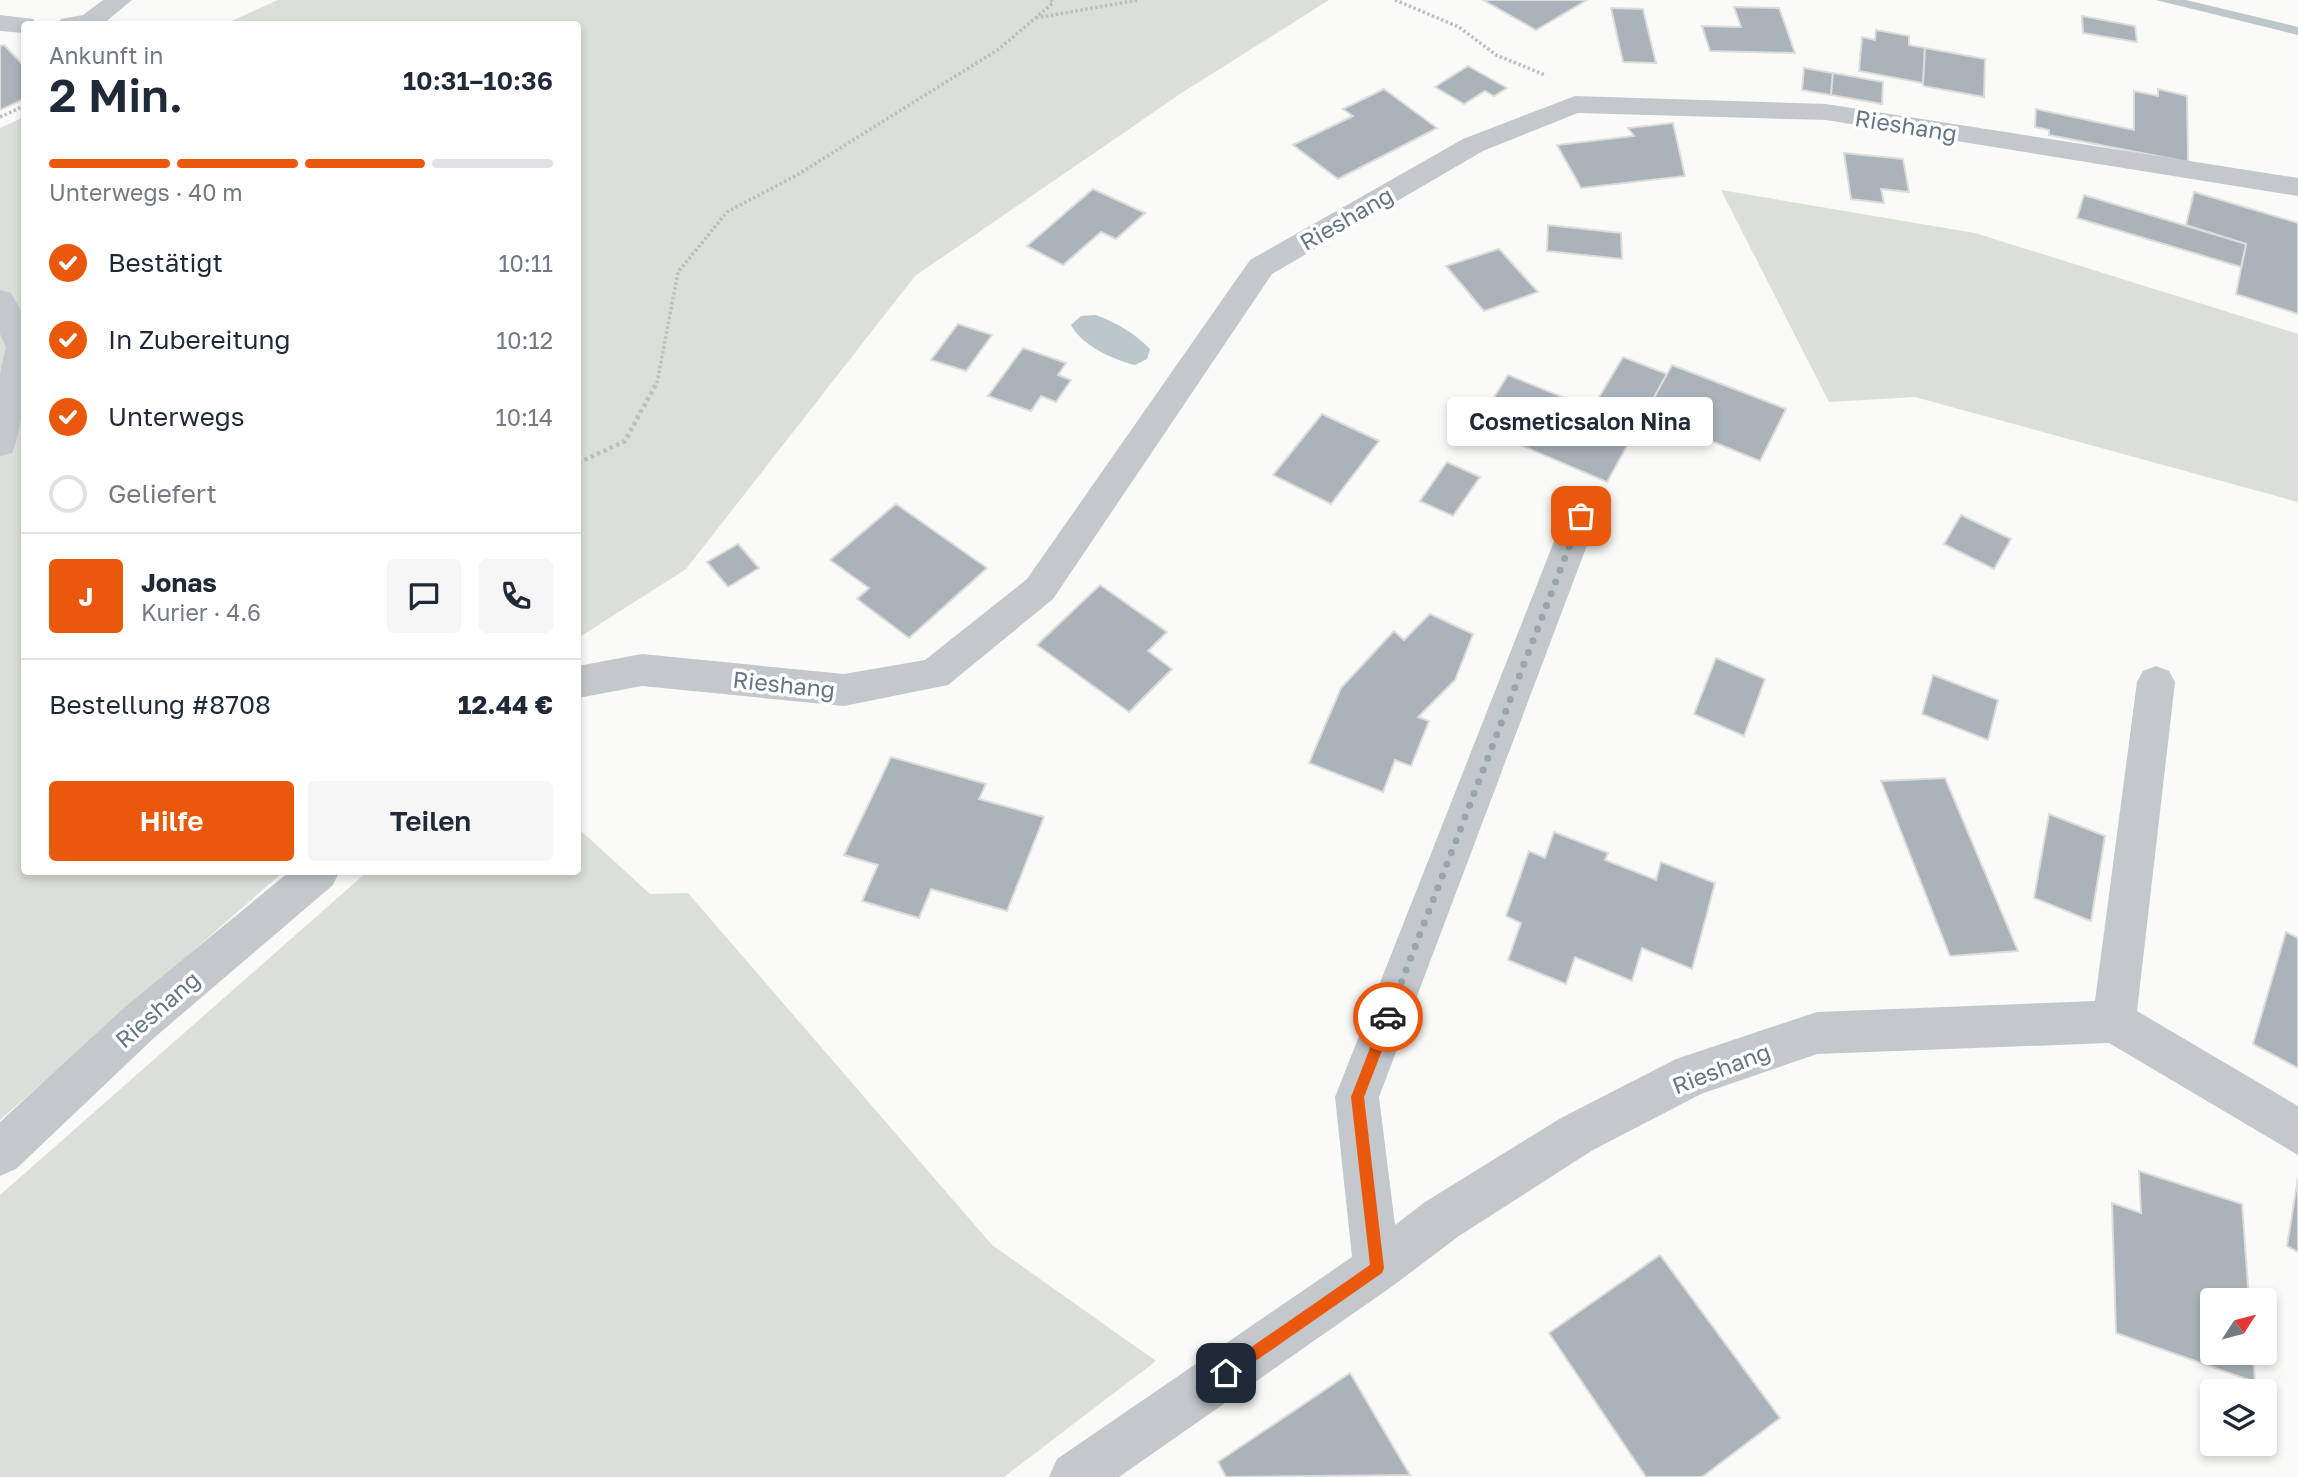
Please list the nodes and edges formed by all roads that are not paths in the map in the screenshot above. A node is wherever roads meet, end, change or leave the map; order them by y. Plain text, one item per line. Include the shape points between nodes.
1 (119, 0) edge
2 (91, 21) edge
3 (0, 23) edge
4 (21, 25) edge
5 (2298, 187) edge
6 (0, 301) edge
7 (21, 344) edge
8 (21, 350) edge
9 (0, 444) edge
10 (1581, 516) dead end
11 (581, 681) edge
12 (2156, 682) dead end
13 (314, 875) edge
14 (2114, 1022) junction
15 (2298, 1132) edge
16 (0, 1153) edge
17 (1377, 1268) junction
18 (1075, 1477) edge

1 - 2 street
3 - 4 street
5 - 11 street, Rieshang via 1826,112 1575,104 1473,145 1261,267 1040,589 935,674 844,690 642,670
6 - 7 street
8 - 9 street
10 - 17 street via 1357,1097
12 - 14 street
13 - 16 street, Rieshang via 140,1022
14 - 15 street
14 - 17 street, Rieshang via 1817,1033 1692,1075 1577,1134 1443,1219
17 - 18 street, Rieshang

